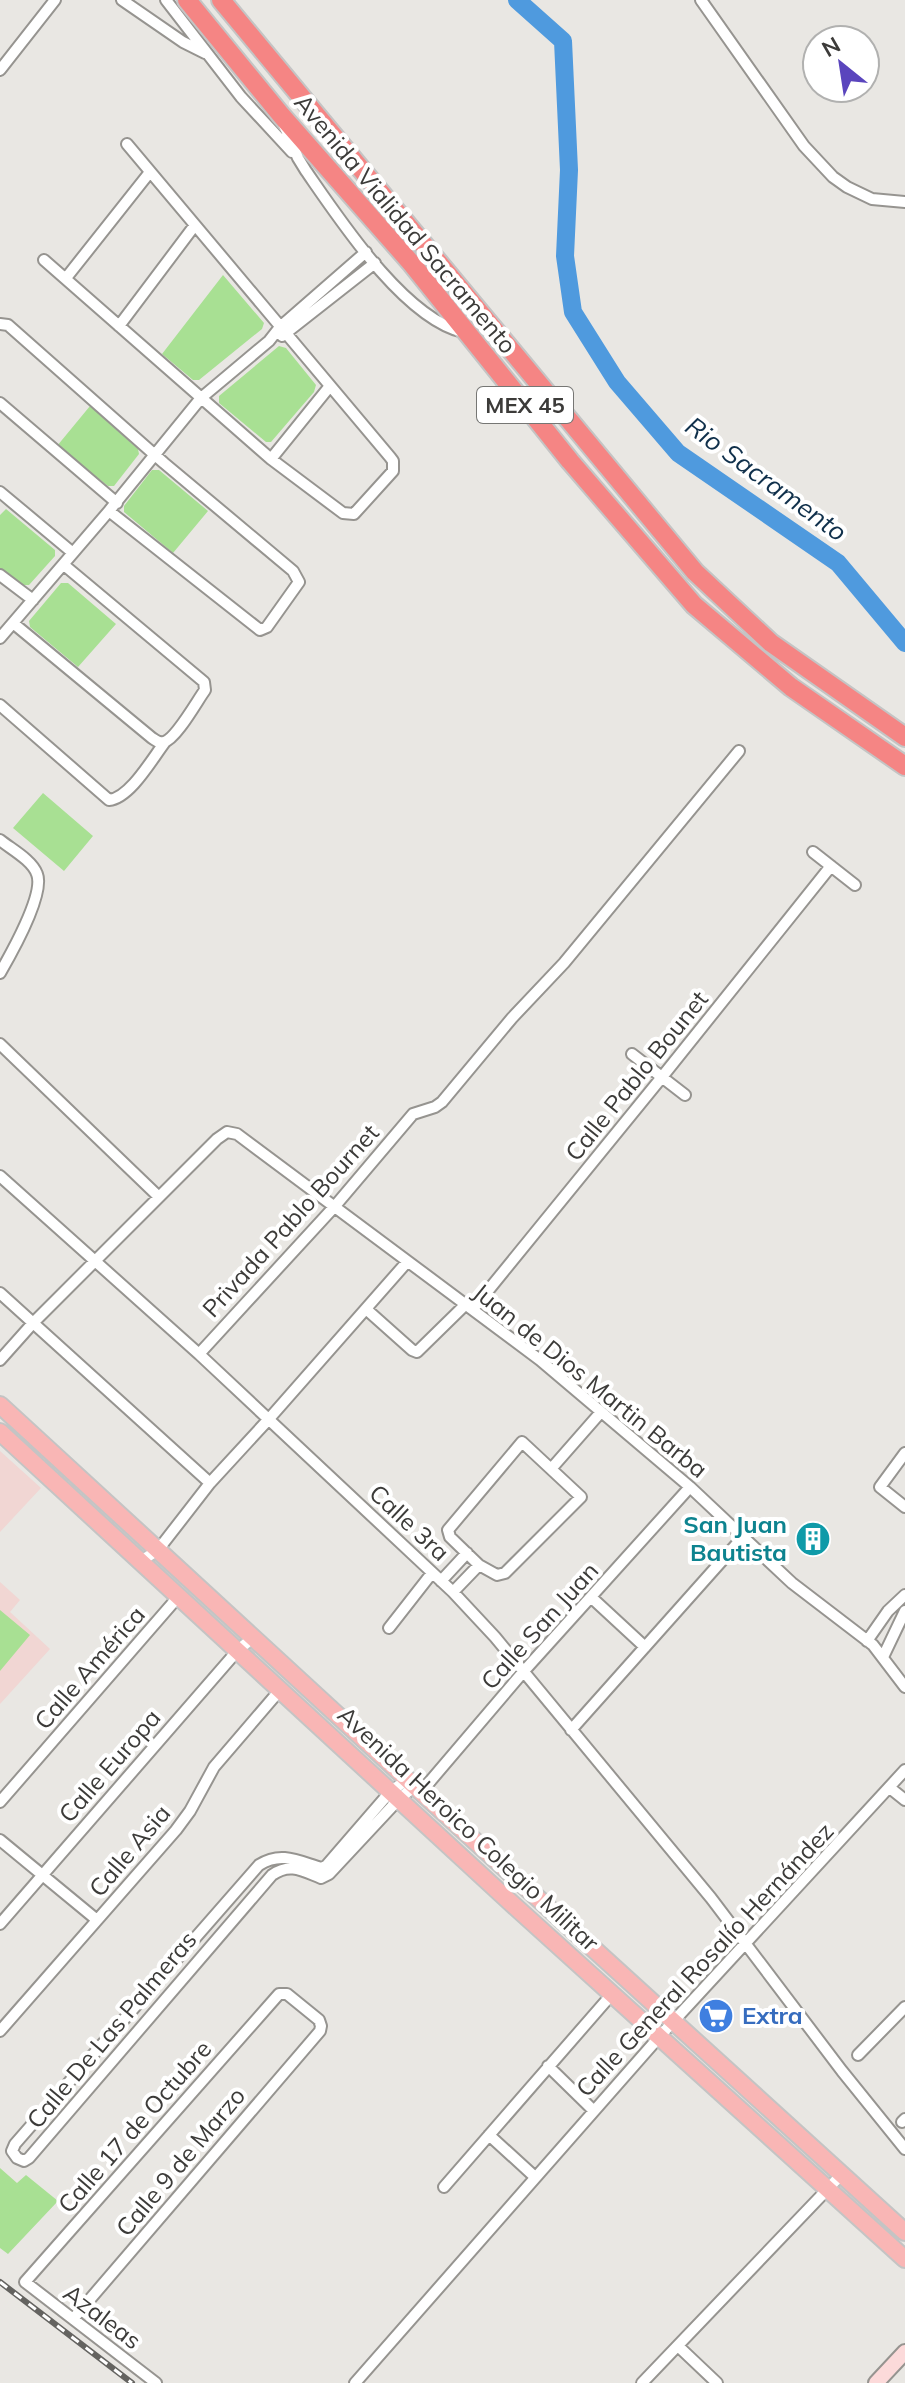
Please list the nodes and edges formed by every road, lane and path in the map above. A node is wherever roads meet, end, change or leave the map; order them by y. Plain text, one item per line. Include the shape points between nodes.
1 (55, 0) edge
2 (122, 0) edge
3 (166, 0) edge
4 (187, 0) edge
5 (221, 0) edge
6 (701, 0) edge
7 (209, 55) junction
8 (0, 70) edge
9 (281, 115) junction
10 (127, 144) dead end
11 (298, 158) junction
12 (150, 172) junction
13 (905, 202) edge
14 (195, 225) junction
15 (366, 252) junction
16 (44, 260) dead end
17 (375, 263) junction
18 (66, 278) junction
19 (324, 297) junction
20 (0, 324) edge
21 (119, 326) junction
22 (283, 331) junction
23 (467, 332) junction
24 (330, 386) junction
25 (201, 398) junction
26 (0, 403) edge
27 (155, 455) junction
28 (271, 459) junction
29 (0, 492) edge
30 (113, 507) junction
31 (73, 553) junction
32 (64, 565) junction
33 (0, 575) edge
34 (33, 600) junction
35 (13, 623) junction
36 (0, 638) edge
37 (0, 705) edge
38 (905, 737) edge
39 (165, 742) junction
40 (739, 751) dead end
41 (905, 766) edge
42 (0, 840) edge
43 (813, 852) dead end
44 (831, 866) junction
45 (855, 885) dead end
46 (0, 973) edge
47 (0, 1044) edge
48 (632, 1054) dead end
49 (662, 1077) junction
50 (685, 1095) dead end
51 (0, 1176) edge
52 (159, 1197) junction
53 (335, 1206) junction
54 (96, 1261) junction
55 (407, 1262) junction
56 (0, 1293) edge
57 (469, 1307) junction
58 (366, 1309) junction
59 (33, 1323) junction
60 (199, 1354) junction
61 (0, 1360) edge
62 (0, 1405) edge
63 (601, 1412) junction
64 (268, 1420) junction
65 (0, 1432) edge
66 (905, 1453) edge
67 (551, 1469) junction
68 (210, 1483) junction
69 (690, 1487) junction
70 (905, 1507) edge
71 (743, 1537) junction
72 (158, 1550) junction
73 (467, 1553) junction
74 (141, 1561) junction
75 (479, 1565) junction
76 (432, 1573) junction
77 (441, 1581) junction
78 (453, 1592) junction
79 (905, 1595) edge
80 (178, 1597) junction
81 (592, 1598) junction
82 (905, 1611) edge
83 (389, 1628) dead end
84 (254, 1637) junction
85 (867, 1641) junction
86 (645, 1647) junction
87 (238, 1650) junction
88 (883, 1657) junction
89 (524, 1671) junction
90 (905, 1687) edge
91 (280, 1690) junction
92 (571, 1730) junction
93 (905, 1770) edge
94 (415, 1786) junction
95 (890, 1788) junction
96 (395, 1795) junction
97 (905, 1800) edge
98 (0, 1802) edge
99 (0, 1840) edge
100 (282, 1863) junction
101 (41, 1875) junction
102 (97, 1920) junction
103 (0, 1924) edge
104 (745, 1944) junction
105 (612, 1994) junction
106 (275, 1999) joint
107 (905, 2007) edge
108 (131, 2011) junction
109 (144, 2022) junction
110 (673, 2022) junction
111 (0, 2031) edge
112 (660, 2036) junction
113 (858, 2055) dead end
114 (548, 2066) junction
115 (593, 2110) junction
116 (489, 2135) junction
117 (905, 2149) edge
118 (842, 2174) junction
119 (535, 2177) junction
120 (444, 2187) dead end
121 (828, 2189) junction
122 (905, 2232) edge
123 (905, 2259) edge
124 (25, 2282) joint
125 (73, 2319) junction
126 (678, 2346) junction
127 (905, 2352) edge
128 (156, 2383) edge
129 (355, 2383) edge
130 (642, 2383) edge
131 (717, 2383) edge
132 (876, 2383) edge

1 - 8 street
2 - 7 street
3 - 7 street
4 - 9 highway, Avenida Vialidad Sacramento / MEX 45
5 - 38 highway, Avenida Vialidad Sacramento / MEX 45 via 695,572 771,643
6 - 13 street via 804,146 833,177 872,199
7 - 11 street
9 - 11 street
9 - 23 highway, Avenida Vialidad Sacramento / MEX 45
10 - 12 street
11 - 15 street
12 - 14 street
12 - 18 street
14 - 21 street
14 - 22 street
15 - 17 street
15 - 19 street
16 - 18 street
17 - 19 street
17 - 23 street via 436,321
18 - 21 street
19 - 22 street
20 - 27 street via 8,325
21 - 25 street
22 - 24 street
22 - 25 street
23 - 41 highway, Avenida Vialidad Sacramento / MEX 45 via 694,605 791,687
24 - 28 street
24 - 28 street via 393,461 389,476 350,515
25 - 27 street
25 - 28 street
26 - 30 street
27 - 30 street
27 - 30 street via 297,576 299,582 267,627 251,625
29 - 31 street
30 - 31 street
31 - 32 street
32 - 34 street
32 - 39 street via 204,682 202,693
33 - 34 street
34 - 35 street
35 - 36 street
35 - 39 street via 152,738
37 - 39 street via 109,800 129,789
40 - 53 street, Privada Pablo Bournet via 442,1102 413,1114
42 - 46 street via 34,868 39,882
43 - 44 street
44 - 45 street
44 - 49 street, Calle Pablo Bounet
47 - 52 street
48 - 49 street
49 - 50 street
49 - 57 street, Calle Pablo Bounet
51 - 54 street, Calle 3ra
52 - 53 street, Juan de Dios Martin Barba via 227,1132 237,1134
52 - 54 street
53 - 55 street, Juan de Dios Martin Barba
53 - 60 street, Privada Pablo Bournet
54 - 59 street
54 - 60 street, Calle 3ra
55 - 57 street, Juan de Dios Martin Barba
55 - 58 street
56 - 59 street
57 - 58 street, Calle Pablo Bounet via 417,1352
57 - 63 street, Juan de Dios Martin Barba
58 - 64 street
59 - 61 street
59 - 68 street
60 - 64 street, Calle 3ra
62 - 72 main road, Avenida Heroico Colegio Militar
63 - 67 street
63 - 69 street, Juan de Dios Martin Barba
64 - 68 street
64 - 76 street, Calle 3ra
65 - 74 main road, Avenida Heroico Colegio Militar
66 - 70 street via 880,1487
67 - 73 street via 522,1442 449,1529
67 - 75 street via 581,1497 505,1573 497,1575
68 - 72 street
69 - 71 street, Juan de Dios Martin Barba
69 - 81 street, Calle San Juan
71 - 85 street, Juan de Dios Martin Barba
71 - 86 street
72 - 74 street
72 - 84 main road, Avenida Heroico Colegio Militar
73 - 75 street
73 - 77 street
74 - 80 main road, Avenida Heroico Colegio Militar
75 - 78 street
76 - 77 street, Calle 3ra
76 - 83 street
77 - 78 street, Calle 3ra
78 - 89 street, Calle 3ra
79 - 85 street
80 - 87 main road, Avenida Heroico Colegio Militar
80 - 98 street, Calle América
81 - 86 street
81 - 89 street, Calle San Juan
82 - 88 street
84 - 87 street, Calle Europa
84 - 94 main road, Avenida Heroico Colegio Militar
85 - 88 street, Juan de Dios Martin Barba
86 - 92 street
87 - 91 main road, Avenida Heroico Colegio Militar
87 - 101 street, Calle Europa
88 - 90 street, Juan de Dios Martin Barba
89 - 92 street, Calle 3ra
89 - 94 street, Calle San Juan
91 - 96 main road, Avenida Heroico Colegio Militar
91 - 102 street, Calle Asia via 214,1767 176,1830
92 - 104 street, Calle 3ra
93 - 95 street, Calle General Rosalío Hernández
94 - 96 street
94 - 110 main road, Avenida Heroico Colegio Militar
95 - 97 street
95 - 104 street, Calle General Rosalío Hernández
96 - 100 street via 326,1866 289,1857
96 - 105 main road, Avenida Heroico Colegio Militar
99 - 101 street
100 - 108 street, Calle De Las Palmeras via 272,1858 259,1865
100 - 109 street, Calle De Las Palmeras
101 - 102 street
101 - 103 street, Calle Europa
102 - 111 street, Calle Asia
104 - 110 street, Calle General Rosalío Hernández
104 - 117 street, Calle 3ra
105 - 112 main road, Avenida Heroico Colegio Militar
105 - 114 street
106 - 124 street, Calle 17 de Octubre
106 - 125 street, Calle 9 de Marzo via 287,1994 319,2020 320,2031
107 - 113 street
108 - 109 street
108 - 109 street, Calle De Las Palmeras via 15,2144 17,2158 29,2158
110 - 112 street, Calle General Rosalío Hernández
110 - 118 main road, Avenida Heroico Colegio Militar
112 - 115 street, Calle General Rosalío Hernández
112 - 121 main road, Avenida Heroico Colegio Militar
114 - 115 street
114 - 116 street
115 - 119 street, Calle General Rosalío Hernández
116 - 119 street
116 - 120 street
118 - 121 street
118 - 122 main road, Avenida Heroico Colegio Militar
119 - 129 street, Calle General Rosalío Hernández
121 - 123 main road, Avenida Heroico Colegio Militar
121 - 126 street
124 - 125 street, Azaleas
125 - 128 street, Azaleas
126 - 130 street
126 - 131 street
127 - 132 street

